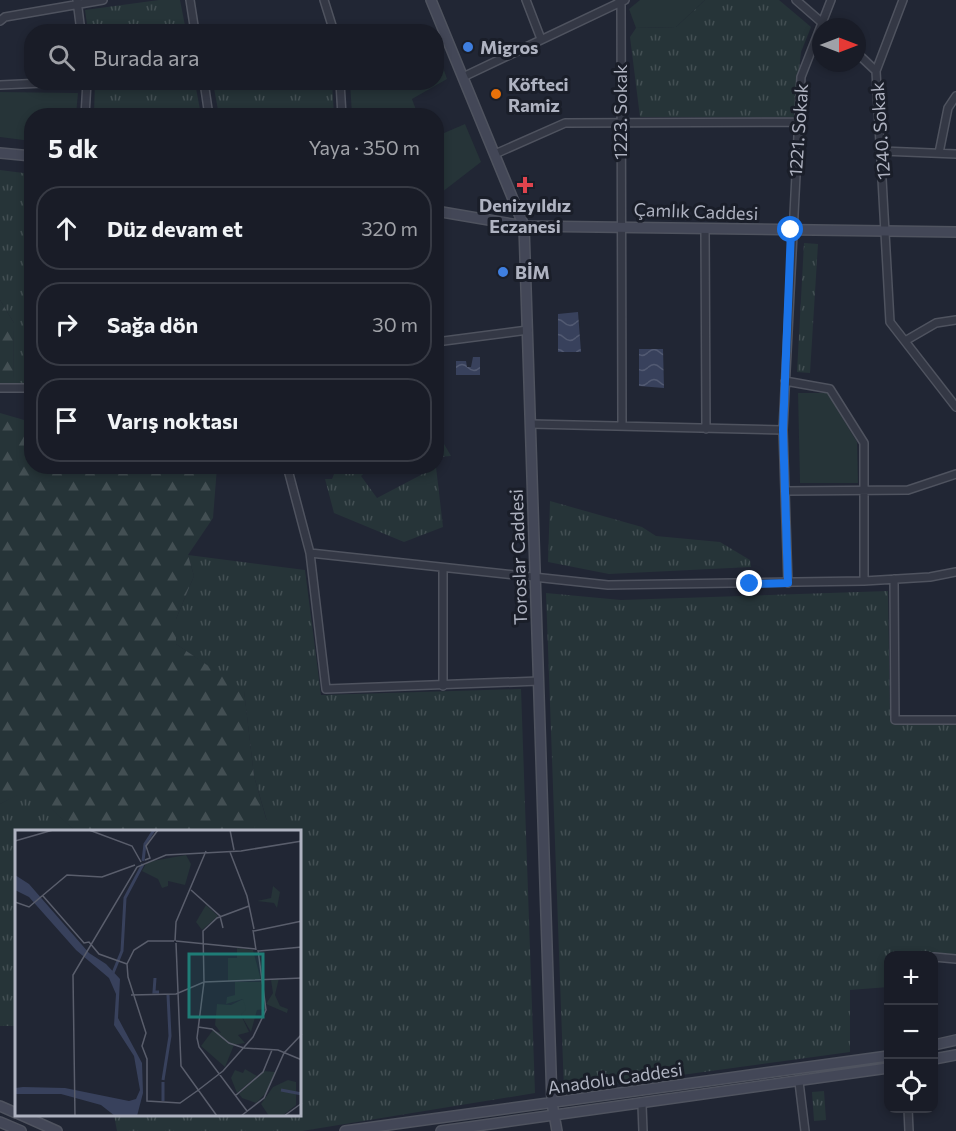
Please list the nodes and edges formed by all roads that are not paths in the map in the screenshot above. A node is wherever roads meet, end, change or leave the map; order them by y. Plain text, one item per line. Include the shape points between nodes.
1 (103, 0) edge
2 (190, 0) edge
3 (324, 0) edge
4 (431, 0) edge
5 (526, 0) edge
6 (796, 0) edge
7 (831, 0) edge
8 (903, 0) edge
9 (622, 1) edge
10 (77, 2) edge
11 (816, 18) edge
12 (826, 18) edge
13 (0, 21) edge
14 (80, 24) edge
15 (194, 24) edge
16 (332, 24) edge
17 (441, 24) edge
18 (444, 31) edge
19 (541, 39) junction
20 (812, 52) edge
21 (866, 62) edge
22 (876, 71) junction
23 (463, 77) junction
24 (24, 84) edge
25 (0, 85) edge
26 (87, 90) edge
27 (205, 90) edge
28 (340, 90) edge
29 (956, 96) edge
30 (86, 108) edge
31 (208, 108) edge
32 (342, 108) edge
33 (798, 122) junction
34 (619, 124) junction
35 (882, 151) junction
36 (0, 153) edge
37 (939, 153) junction
38 (495, 154) junction
39 (956, 154) edge
40 (24, 155) edge
41 (444, 212) edge
42 (525, 225) junction
43 (620, 225) junction
44 (705, 228) junction
45 (791, 230) junction
46 (887, 231) junction
47 (956, 232) edge
48 (956, 320) edge
49 (528, 330) junction
50 (444, 341) edge
51 (905, 341) junction
52 (785, 381) junction
53 (0, 388) edge
54 (24, 388) edge
55 (956, 407) edge
56 (531, 424) junction
57 (622, 424) junction
58 (706, 429) junction
59 (783, 430) junction
60 (289, 474) edge
61 (956, 474) edge
62 (863, 489) junction
63 (785, 491) junction
64 (310, 553) junction
65 (443, 568) junction
66 (956, 572) edge
67 (536, 579) junction
68 (894, 579) junction
69 (864, 581) junction
70 (788, 583) junction
71 (539, 681) junction
72 (443, 686) junction
73 (956, 720) edge
74 (938, 957) edge
75 (956, 959) edge
76 (956, 1040) edge
77 (938, 1044) edge
78 (956, 1055) edge
79 (884, 1057) edge
80 (938, 1058) edge
81 (884, 1069) edge
82 (799, 1082) junction
83 (552, 1103) junction
84 (642, 1104) junction
85 (0, 1106) edge
86 (15, 1113) edge
87 (908, 1113) edge
88 (23, 1116) edge
89 (554, 1116) junction
90 (0, 1122) edge
91 (21, 1131) edge
92 (57, 1131) edge
93 (345, 1131) edge
94 (441, 1131) edge
95 (557, 1131) edge
96 (643, 1131) edge
97 (805, 1131) edge
98 (909, 1131) edge

1 - 10 street
2 - 15 street
3 - 16 street
4 - 17 street, Toroslar Caddesi
5 - 19 street
6 - 11 street
7 - 12 street, 1221. Sokak
8 - 22 street, 1240. Sokak
9 - 19 street
9 - 34 street, 1223. Sokak
10 - 13 street via 5,16
10 - 14 street
18 - 23 street, Toroslar Caddesi
19 - 23 street
20 - 33 street, 1221. Sokak via 801,77
21 - 22 street
22 - 35 street, 1240. Sokak
23 - 38 street, Toroslar Caddesi
24 - 25 street
26 - 30 street
27 - 31 street
28 - 32 street
29 - 37 street via 948,108
33 - 34 street
33 - 45 street, 1221. Sokak
34 - 38 street via 565,123
34 - 43 street, 1223. Sokak
35 - 37 street
35 - 46 street, 1240. Sokak
36 - 40 street
37 - 39 street
38 - 42 street, Toroslar Caddesi
41 - 42 street, Çamlık Caddesi
42 - 43 street, Çamlık Caddesi
42 - 49 street, Toroslar Caddesi
43 - 44 street, Çamlık Caddesi
43 - 57 street, 1223. Sokak
44 - 45 street, Çamlık Caddesi
44 - 58 street
45 - 46 street, Çamlık Caddesi
45 - 52 street, 1221. Sokak
46 - 47 street, Çamlık Caddesi
46 - 51 street, 1240. Sokak via 890,322
48 - 51 street via 936,323
49 - 50 street
49 - 56 street, Toroslar Caddesi
51 - 55 street, 1240. Sokak
52 - 59 street, 1221. Sokak
52 - 62 street via 830,389 864,443
53 - 54 street
56 - 57 street
56 - 67 street, Toroslar Caddesi
57 - 58 street
58 - 59 street
59 - 63 street, 1221. Sokak
60 - 64 street
61 - 62 street via 908,490
62 - 63 street
62 - 69 street
63 - 70 street, 1221. Sokak
64 - 65 street
64 - 72 street via 326,689
65 - 67 street
65 - 72 street
66 - 68 street
67 - 70 street via 608,585
67 - 71 street, Toroslar Caddesi
68 - 69 street
68 - 73 street via 895,720
69 - 70 street
71 - 72 street
71 - 83 street, Toroslar Caddesi
74 - 75 street
76 - 77 street
78 - 80 street
79 - 83 street, Anadolu Caddesi
81 - 82 street, Anadolu Caddesi
82 - 84 street, Anadolu Caddesi
82 - 97 street
83 - 89 street, Toroslar Caddesi
83 - 93 street, Anadolu Caddesi
84 - 89 street, Anadolu Caddesi
84 - 96 street
85 - 86 street
87 - 98 street
88 - 92 street
89 - 94 street, Anadolu Caddesi
89 - 95 street, Toroslar Caddesi
90 - 91 street

